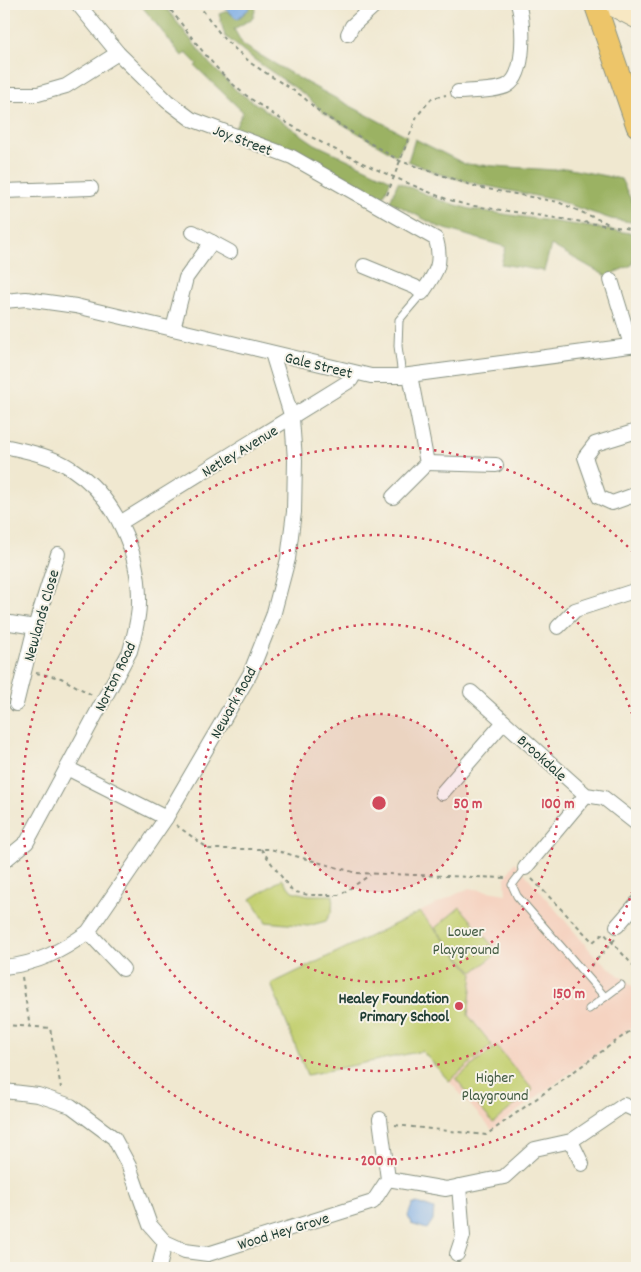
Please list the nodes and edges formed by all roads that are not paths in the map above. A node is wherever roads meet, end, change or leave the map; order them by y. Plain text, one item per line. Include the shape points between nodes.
1 (78, 4) edge
2 (376, 4) edge
3 (518, 4) edge
4 (595, 4) edge
5 (608, 4) edge
6 (637, 19) edge
7 (348, 34) dead end
8 (118, 53) junction
9 (458, 92) road end
10 (4, 94) edge
11 (637, 126) edge
12 (91, 188) dead end
13 (4, 191) edge
14 (193, 232) dead end
15 (212, 242) junction
16 (230, 252) dead end
17 (364, 266) dead end
18 (611, 280) dead end
19 (422, 293) junction
20 (4, 301) edge
21 (173, 329) junction
22 (634, 345) edge
23 (272, 353) junction
24 (354, 373) junction
25 (406, 375) junction
26 (292, 418) junction
27 (637, 431) edge
28 (4, 446) edge
29 (427, 463) junction
30 (496, 465) dead end
31 (637, 494) edge
32 (393, 497) dead end
33 (120, 523) junction
34 (58, 554) dead end
35 (637, 590) edge
36 (4, 622) edge
37 (35, 627) junction
38 (558, 627) dead end
39 (471, 692) dead end
40 (16, 704) dead end
41 (504, 722) junction
42 (67, 768) junction
43 (442, 793) dead end
44 (586, 795) junction
45 (166, 818) junction
46 (636, 819) edge
47 (4, 861) edge
48 (524, 869) joint
49 (637, 903) edge
50 (617, 926) road end
51 (88, 932) junction
52 (4, 968) edge
53 (123, 969) dead end
54 (621, 985) dead end
55 (605, 997) junction
56 (589, 1009) dead end
57 (4, 1091) edge
58 (637, 1111) edge
59 (381, 1121) road end
60 (571, 1141) junction
61 (582, 1164) dead end
62 (388, 1179) junction
63 (459, 1186) junction
64 (165, 1242) junction
65 (458, 1254) dead end
66 (159, 1268) edge

1 - 8 street, Joy Street
2 - 7 street via 352,26
3 - 9 street via 522,15 522,46 517,76 507,86
4 - 11 main road
5 - 6 street
8 - 10 street via 66,86 38,94
8 - 19 street, Joy Street via 167,102 191,119 292,157 436,239 439,265
12 - 13 street
14 - 15 street
15 - 16 street
15 - 21 street via 186,278
17 - 19 street
18 - 22 street
19 - 25 lane via 399,320 398,346
20 - 21 street, Gale Street via 26,300 76,306
21 - 23 street, Gale Street
22 - 25 street, Gale Street
23 - 24 street, Gale Street
23 - 26 street, Newark Road
24 - 25 street, Gale Street via 386,377
24 - 26 street, Netley Avenue via 351,380
25 - 29 street
26 - 33 street, Netley Avenue
26 - 45 street, Newark Road via 294,512 288,559 272,616 250,674
27 - 31 street via 595,444 586,457 599,497 612,503
28 - 33 street, Norton Road via 34,452 71,468 100,493
29 - 30 street
29 - 32 street
33 - 42 street, Norton Road via 134,559 139,602 136,627 130,652
34 - 37 street, Newlands Close
35 - 38 street via 575,610
36 - 37 street
37 - 40 street, Newlands Close
39 - 41 street, Brookdale
41 - 43 street, Brookdale
41 - 44 street, Brookdale
42 - 45 street
42 - 47 street, Norton Road via 27,842
44 - 46 street, Brookdale via 604,798
44 - 48 street
45 - 51 street, Newark Road
48 - 55 lane via 512,885 517,896
49 - 50 street
51 - 52 street, Newark Road via 46,958
51 - 53 street
54 - 55 lane
55 - 56 lane
57 - 64 street, Wood Hey Grove via 38,1095 71,1106 114,1138 129,1166 150,1225
58 - 60 street via 624,1105
59 - 62 street
60 - 61 street
60 - 63 street via 535,1149 504,1177
62 - 63 street via 446,1189
62 - 64 street, Wood Hey Grove via 373,1202 208,1254 185,1251
63 - 65 street via 463,1236
64 - 66 street

